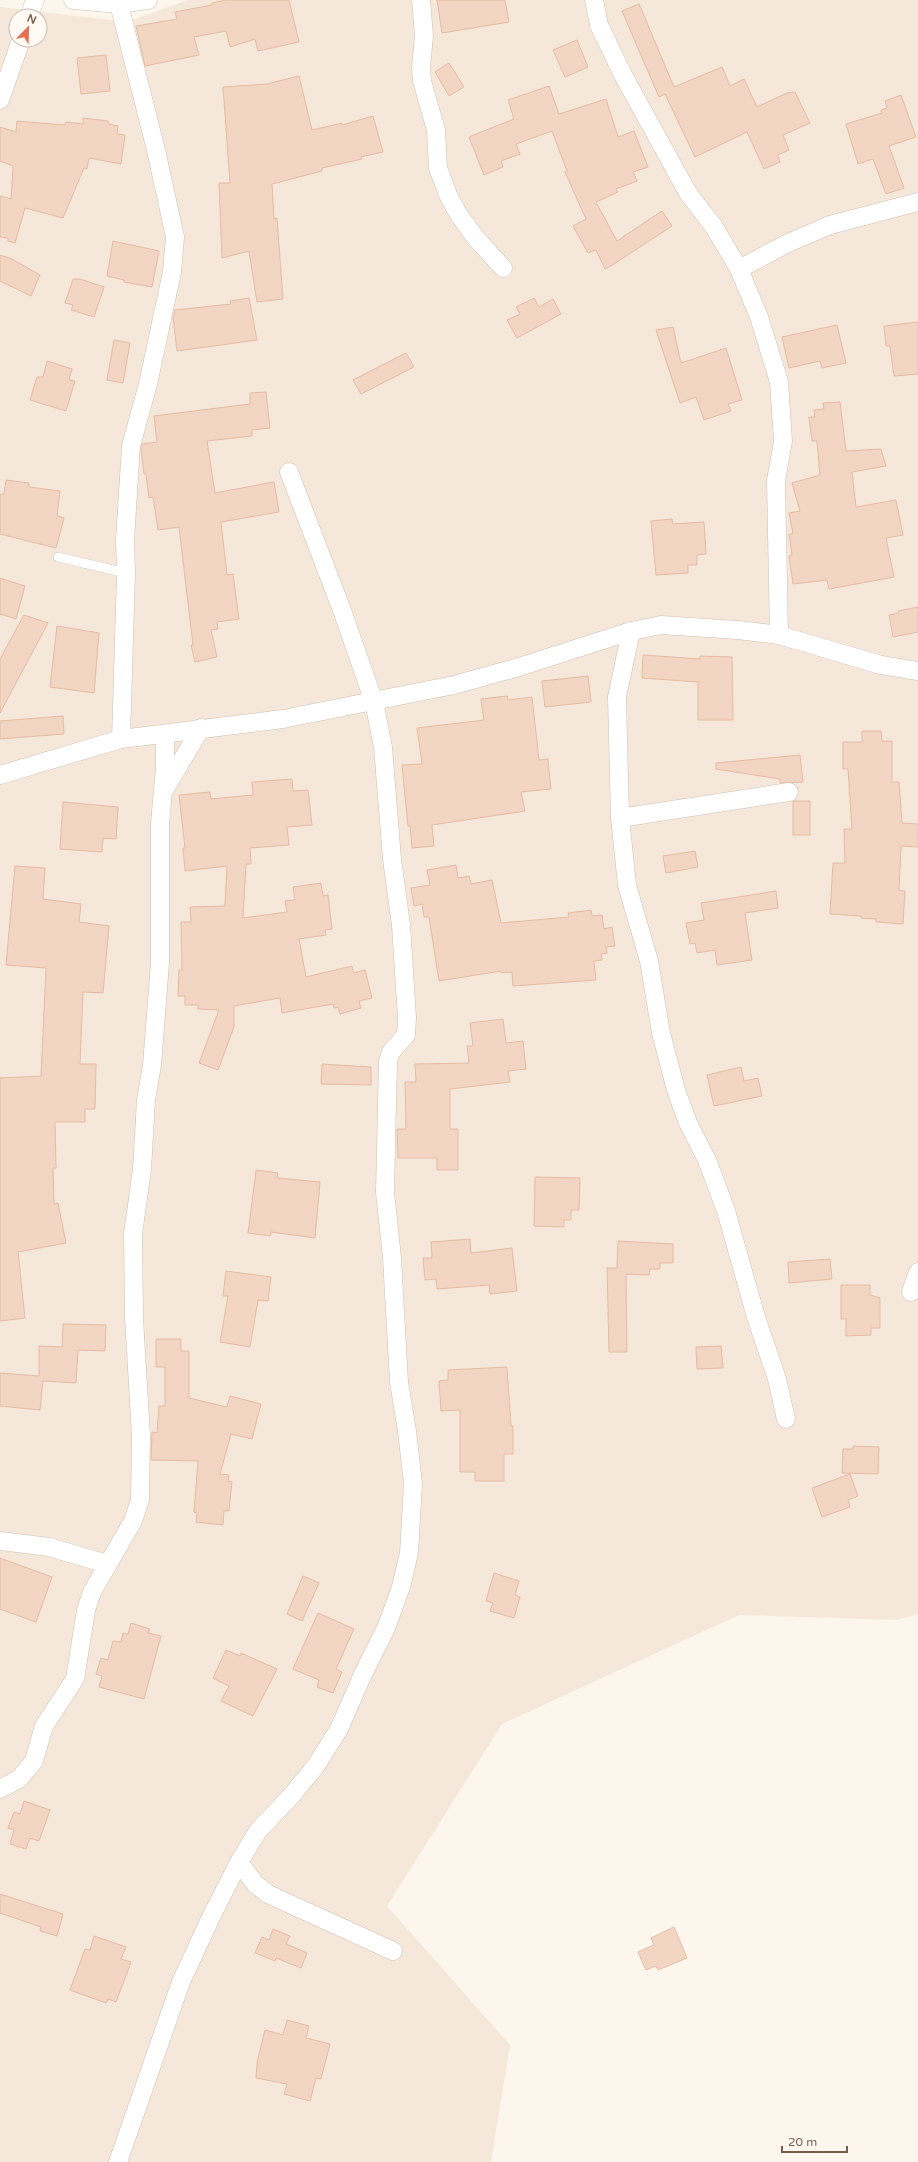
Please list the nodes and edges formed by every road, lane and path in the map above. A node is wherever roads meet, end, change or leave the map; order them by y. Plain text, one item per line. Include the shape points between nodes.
1 (73, 0) edge
2 (148, 0) edge
3 (421, 0) edge
4 (594, 0) edge
5 (119, 4) junction
6 (18, 48) edge
7 (0, 100) edge
8 (918, 202) edge
9 (503, 268) dead end
10 (738, 269) junction
11 (289, 472) dead end
12 (58, 557) dead end
13 (126, 573) junction
14 (631, 631) junction
15 (779, 635) junction
16 (918, 670) edge
17 (374, 702) junction
18 (201, 728) junction
19 (165, 734) junction
20 (121, 739) junction
21 (0, 775) edge
22 (790, 792) dead end
23 (162, 794) junction
24 (620, 818) junction
25 (918, 1272) edge
26 (911, 1292) dead end
27 (786, 1419) dead end
28 (0, 1541) edge
29 (107, 1564) junction
30 (0, 1789) edge
31 (239, 1862) junction
32 (393, 1951) dead end
33 (118, 2162) edge

1 - 5 street
2 - 5 street
3 - 9 street via 424,36 422,81 436,130 438,168 459,215
4 - 10 street via 599,25 623,75 688,192 714,227
5 - 13 street via 176,237 172,272 148,384 131,446 125,540
6 - 7 street
8 - 10 street via 830,225
10 - 15 street via 759,317 779,382 783,441 776,481
11 - 17 street
12 - 13 lane
13 - 20 street
14 - 15 street via 661,625
14 - 17 street via 454,685
14 - 24 street via 617,697
15 - 16 street via 881,664
17 - 18 street via 283,719
17 - 31 street via 383,747 392,859 401,925 407,1018 406,1035 391,1052 388,1061 385,1192 392,1258 399,1382 414,1484 409,1553 401,1587 386,1628 339,1729 315,1767 258,1831
18 - 19 street
18 - 23 street
19 - 20 street
19 - 23 street
20 - 21 street
22 - 24 street
23 - 29 street via 160,963 152,1065 146,1100 142,1169 133,1234 134,1318 141,1436 140,1500 134,1521
24 - 27 street via 627,885 647,955 661,1032 676,1090 726,1211 756,1317 777,1379
25 - 26 street
28 - 29 street via 49,1546
29 - 30 street via 92,1592 86,1610 75,1679 44,1726 34,1761 19,1779
31 - 32 street via 255,1884 268,1894
31 - 33 street via 181,1982

